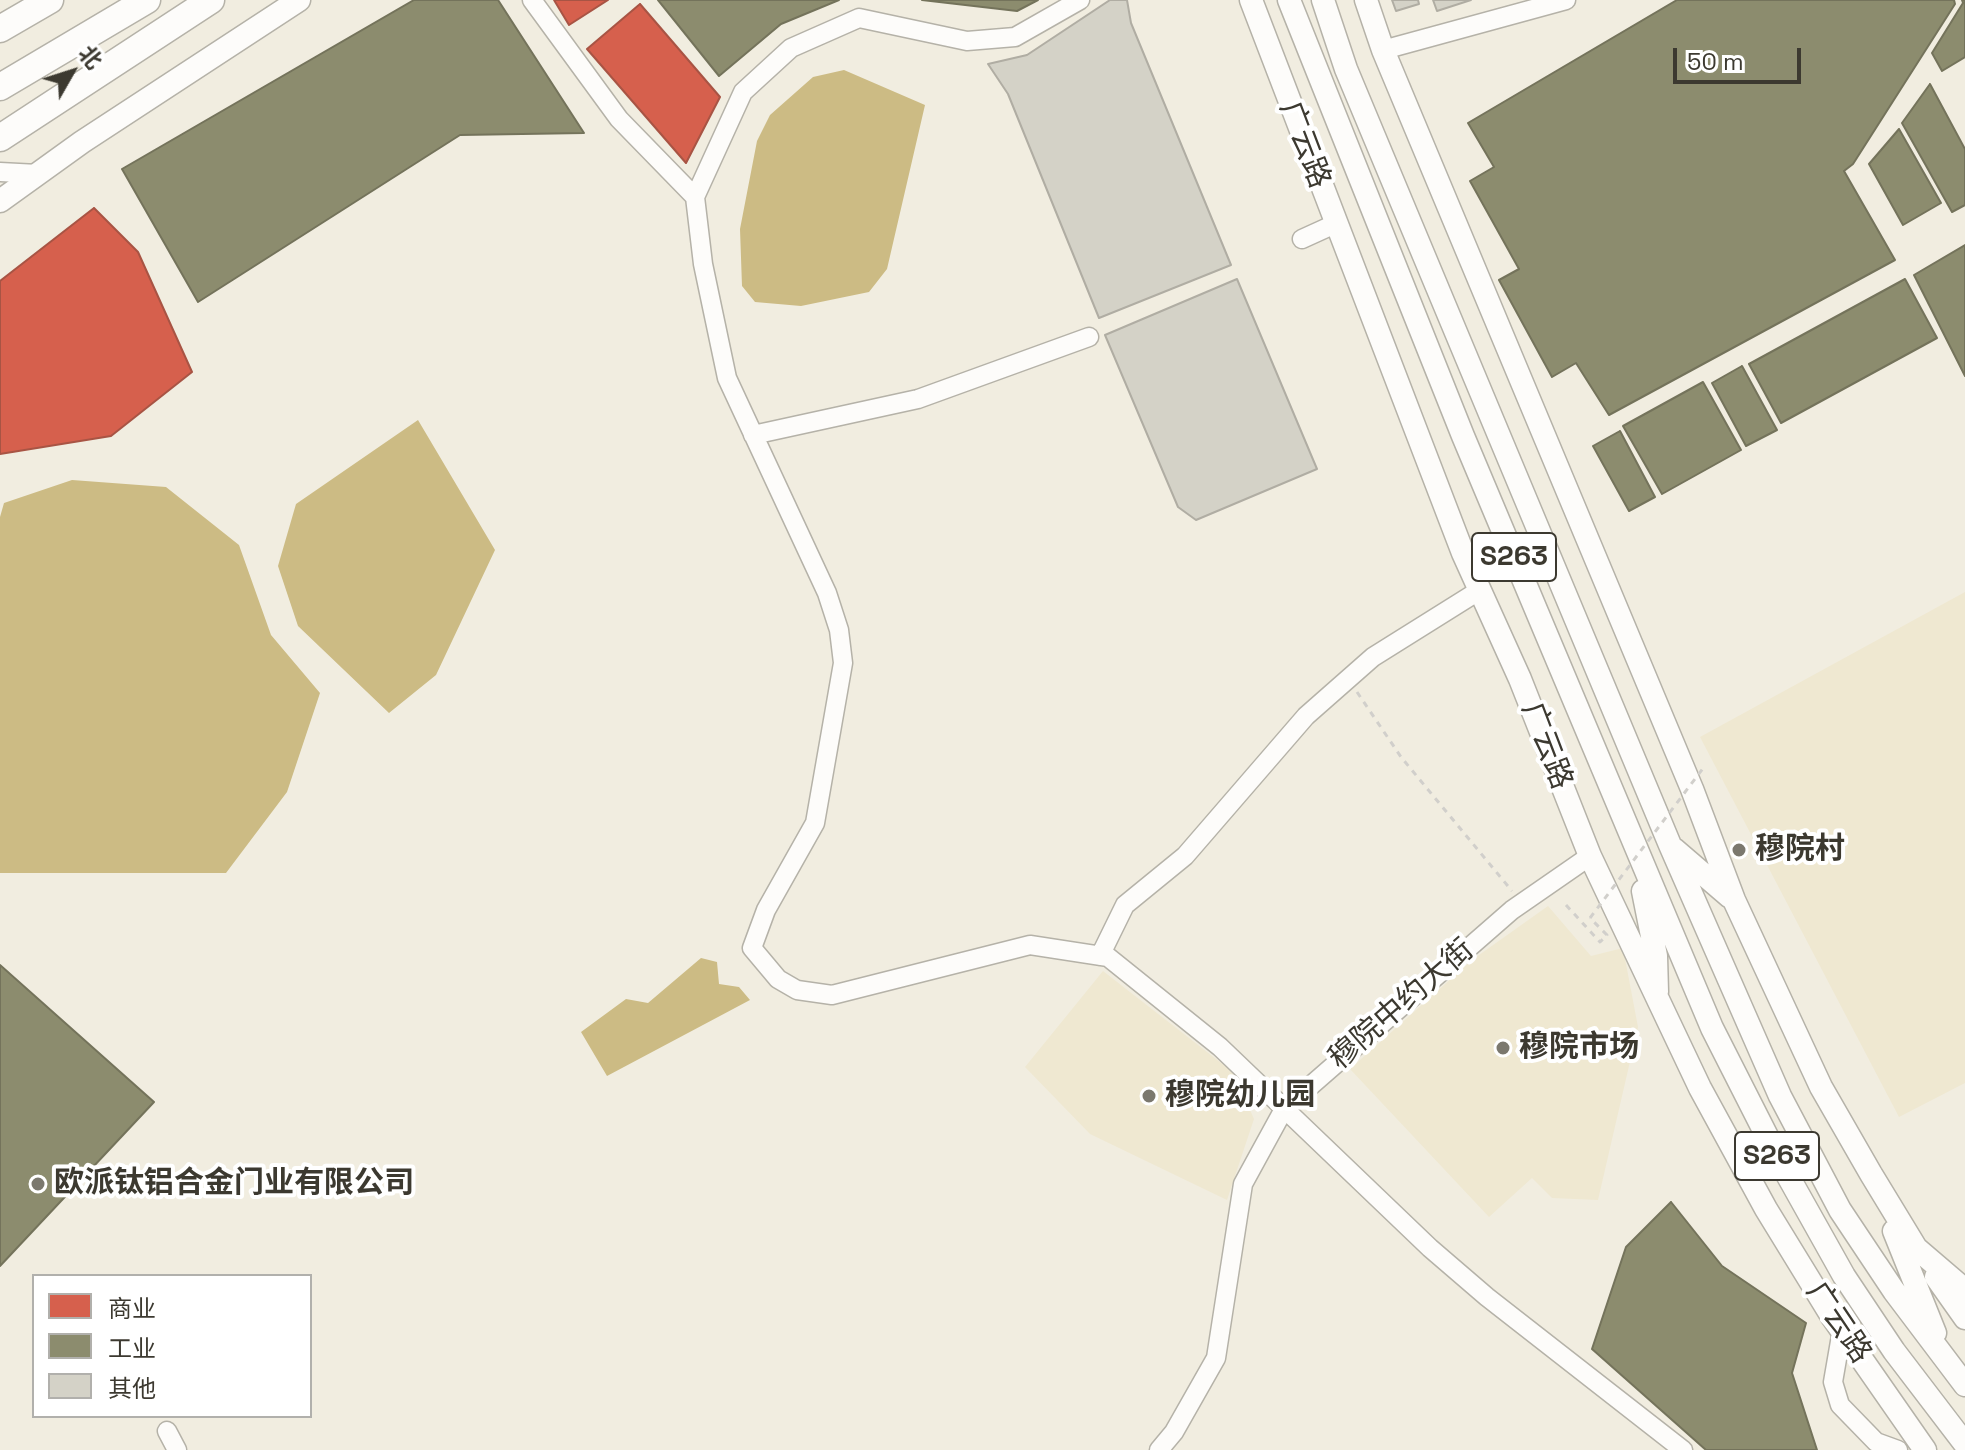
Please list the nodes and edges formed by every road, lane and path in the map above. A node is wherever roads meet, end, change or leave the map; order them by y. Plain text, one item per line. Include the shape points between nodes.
1 (50, 0) edge
2 (147, 0) edge
3 (211, 0) edge
4 (299, 0) edge
5 (532, 0) edge
6 (1080, 0) edge
7 (1251, 0) edge
8 (1289, 0) edge
9 (1323, 0) edge
10 (1366, 0) edge
11 (1566, 0) edge
12 (0, 29) edge
13 (1383, 50) junction
14 (0, 87) edge
15 (0, 138) edge
16 (0, 172) edge
17 (38, 174) junction
18 (695, 197) junction
19 (0, 201) edge
20 (1335, 224) junction
21 (1302, 239) dead end
22 (1089, 337) dead end
23 (753, 435) junction
24 (1480, 590) junction
25 (1348, 679) junction
26 (1704, 767) dead end
27 (1634, 843) junction
28 (1670, 845) junction
29 (1590, 856) junction
30 (1734, 900) junction
31 (1522, 903) junction
32 (1566, 905) dead end
33 (1100, 956) junction
34 (1657, 1001) junction
35 (1284, 1109) junction
36 (1871, 1174) junction
37 (1916, 1248) junction
38 (1965, 1290) edge
39 (1965, 1318) edge
40 (1842, 1330) junction
41 (1948, 1363) junction
42 (1965, 1385) edge
43 (167, 1431) dead end
44 (1965, 1444) edge
45 (177, 1450) edge
46 (1159, 1450) edge
47 (1683, 1450) edge
48 (1898, 1450) edge
49 (1925, 1450) edge

1 - 12 highway
2 - 14 highway
3 - 15 highway
4 - 17 main road
5 - 18 street via 619,119
6 - 18 street via 1015,37 967,41 859,18 791,48 743,92
7 - 20 main road, 广云路 / S263
8 - 27 main road, 广云路 / S263
9 - 28 main road, S263 via 1346,69
10 - 13 main road, S263
11 - 13 street
13 - 30 main road, S263
16 - 17 street
17 - 19 main road
18 - 23 street via 727,378
20 - 21 street
20 - 24 main road, 广云路 / S263
22 - 23 street via 918,399
23 - 33 street via 827,593 843,663 815,823 766,910 752,948 778,979 797,990 832,995 1030,945
24 - 25 street via 1373,657
24 - 29 main road, 广云路 / S263
25 - 31 path via 1401,757
25 - 33 street via 1306,716 1185,856 1125,905
26 - 32 path, bridge via 1590,918 1607,935 1600,942
27 - 34 main road via 1656,956
27 - 44 main road, 广云路 / S263 via 1712,1028 1779,1160 1844,1276
28 - 30 main road
28 - 41 main road, S263 via 1780,1096 1840,1210
29 - 31 street, 穆院中约大街
29 - 34 main road, 广云路 / S263
30 - 36 main road, S263 via 1821,1087
31 - 35 street, 穆院中约大街
33 - 35 street via 1108,957 1220,1047
34 - 40 main road, 广云路 / S263 via 1766,1209
35 - 46 street, 穆院中约大街 via 1243,1184 1216,1358
35 - 47 street via 1453,1268
36 - 37 main road, S263
36 - 41 main road
37 - 38 main road, S263
37 - 39 main road
40 - 48 street via 1833,1382 1840,1405 1876,1442
40 - 49 main road, 广云路 / S263
41 - 42 main road, S263
43 - 45 street

